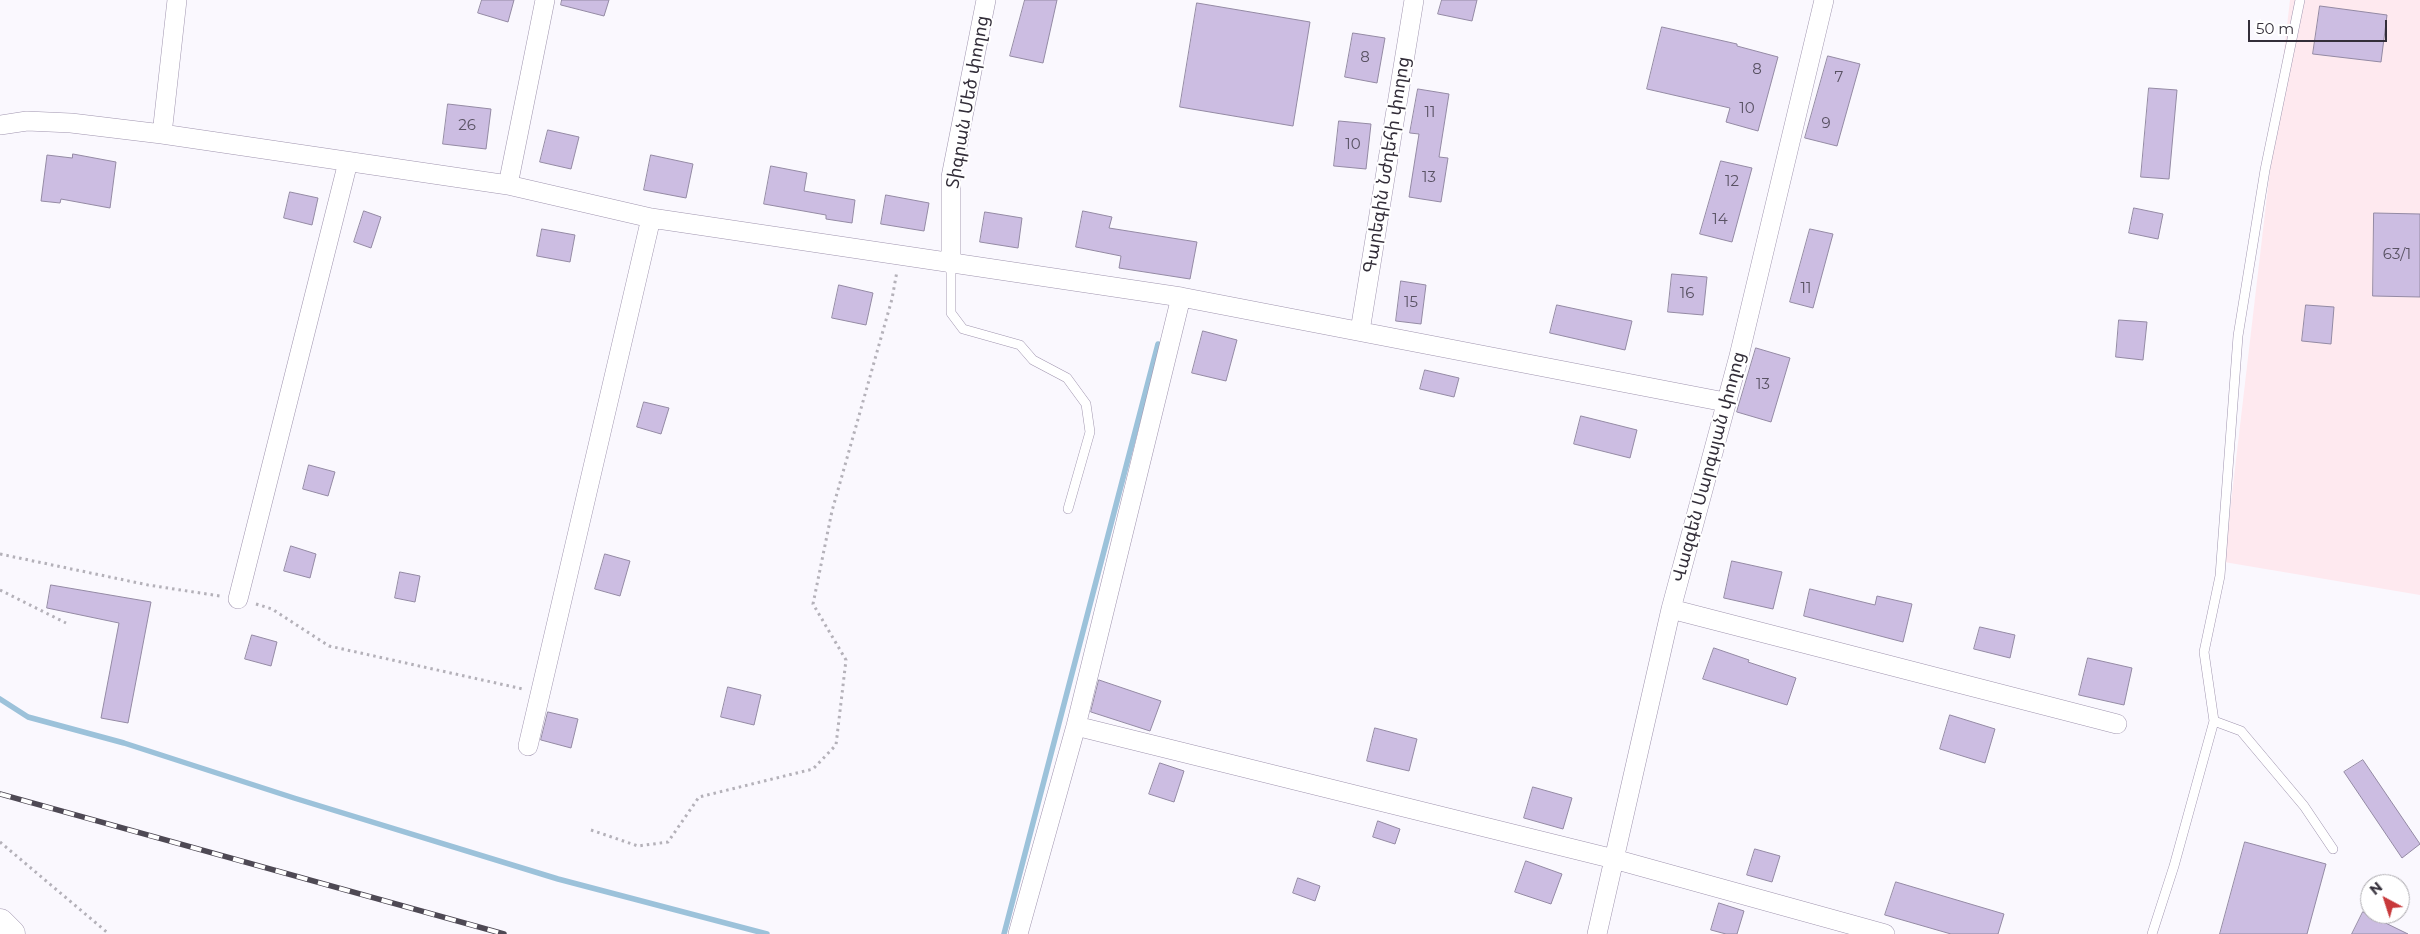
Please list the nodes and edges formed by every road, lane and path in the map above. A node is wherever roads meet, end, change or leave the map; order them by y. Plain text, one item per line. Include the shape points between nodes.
1 (177, 0) edge
2 (545, 0) edge
3 (986, 0) edge
4 (1414, 0) edge
5 (1824, 0) edge
6 (2300, 0) edge
7 (0, 125) edge
8 (162, 134) junction
9 (348, 162) junction
10 (508, 185) junction
11 (651, 218) junction
12 (900, 256) junction
13 (951, 264) junction
14 (1180, 297) junction
15 (1360, 331) junction
16 (1725, 402) junction
17 (1068, 509) dead end
18 (0, 554) edge
19 (0, 590) edge
20 (238, 599) junction
21 (1671, 609) junction
22 (66, 623) dead end
23 (540, 692) junction
24 (2214, 721) junction
25 (2117, 724) dead end
26 (1076, 726) junction
27 (528, 746) dead end
28 (591, 830) dead end
29 (0, 842) edge
30 (2333, 849) dead end
31 (1614, 859) junction
32 (0, 923) edge
33 (11, 934) edge
34 (109, 934) edge
35 (1018, 934) edge
36 (1597, 934) edge
37 (1884, 934) edge
38 (2152, 934) edge

1 - 8 street
2 - 10 street
3 - 13 street, Տիգրան Մեծ փողոց via 951,177
4 - 15 street, Գարեգին Նժդեհի փողոց
5 - 16 street, Վազգեն Սարգսյան փողոց
6 - 24 lane via 2265,170 2238,336 2220,576 2204,652
7 - 8 street via 27,121 72,123
8 - 9 street
9 - 10 street
9 - 20 street
10 - 11 street
11 - 12 street
11 - 23 street
12 - 13 street
12 - 28 path via 892,299 832,510 814,604 846,660 836,745 813,768 699,797 668,842 638,846
13 - 14 street
13 - 17 lane via 951,313 962,329 1020,345 1033,360 1067,378 1086,404 1090,432
14 - 15 street
14 - 26 street
15 - 16 street
16 - 21 street, Վազգեն Սարգսյան փողոց
18 - 20 path via 148,585
19 - 22 path
20 - 23 path via 272,609 329,646
21 - 25 street
21 - 31 street, Վազգեն Սարգսյան փողոց
23 - 27 street
24 - 30 lane via 2241,731 2304,806
24 - 38 lane
26 - 31 street
26 - 35 street
29 - 34 path
31 - 36 street, Վազգեն Սարգսյան փողոց
31 - 37 street
32 - 33 highway

